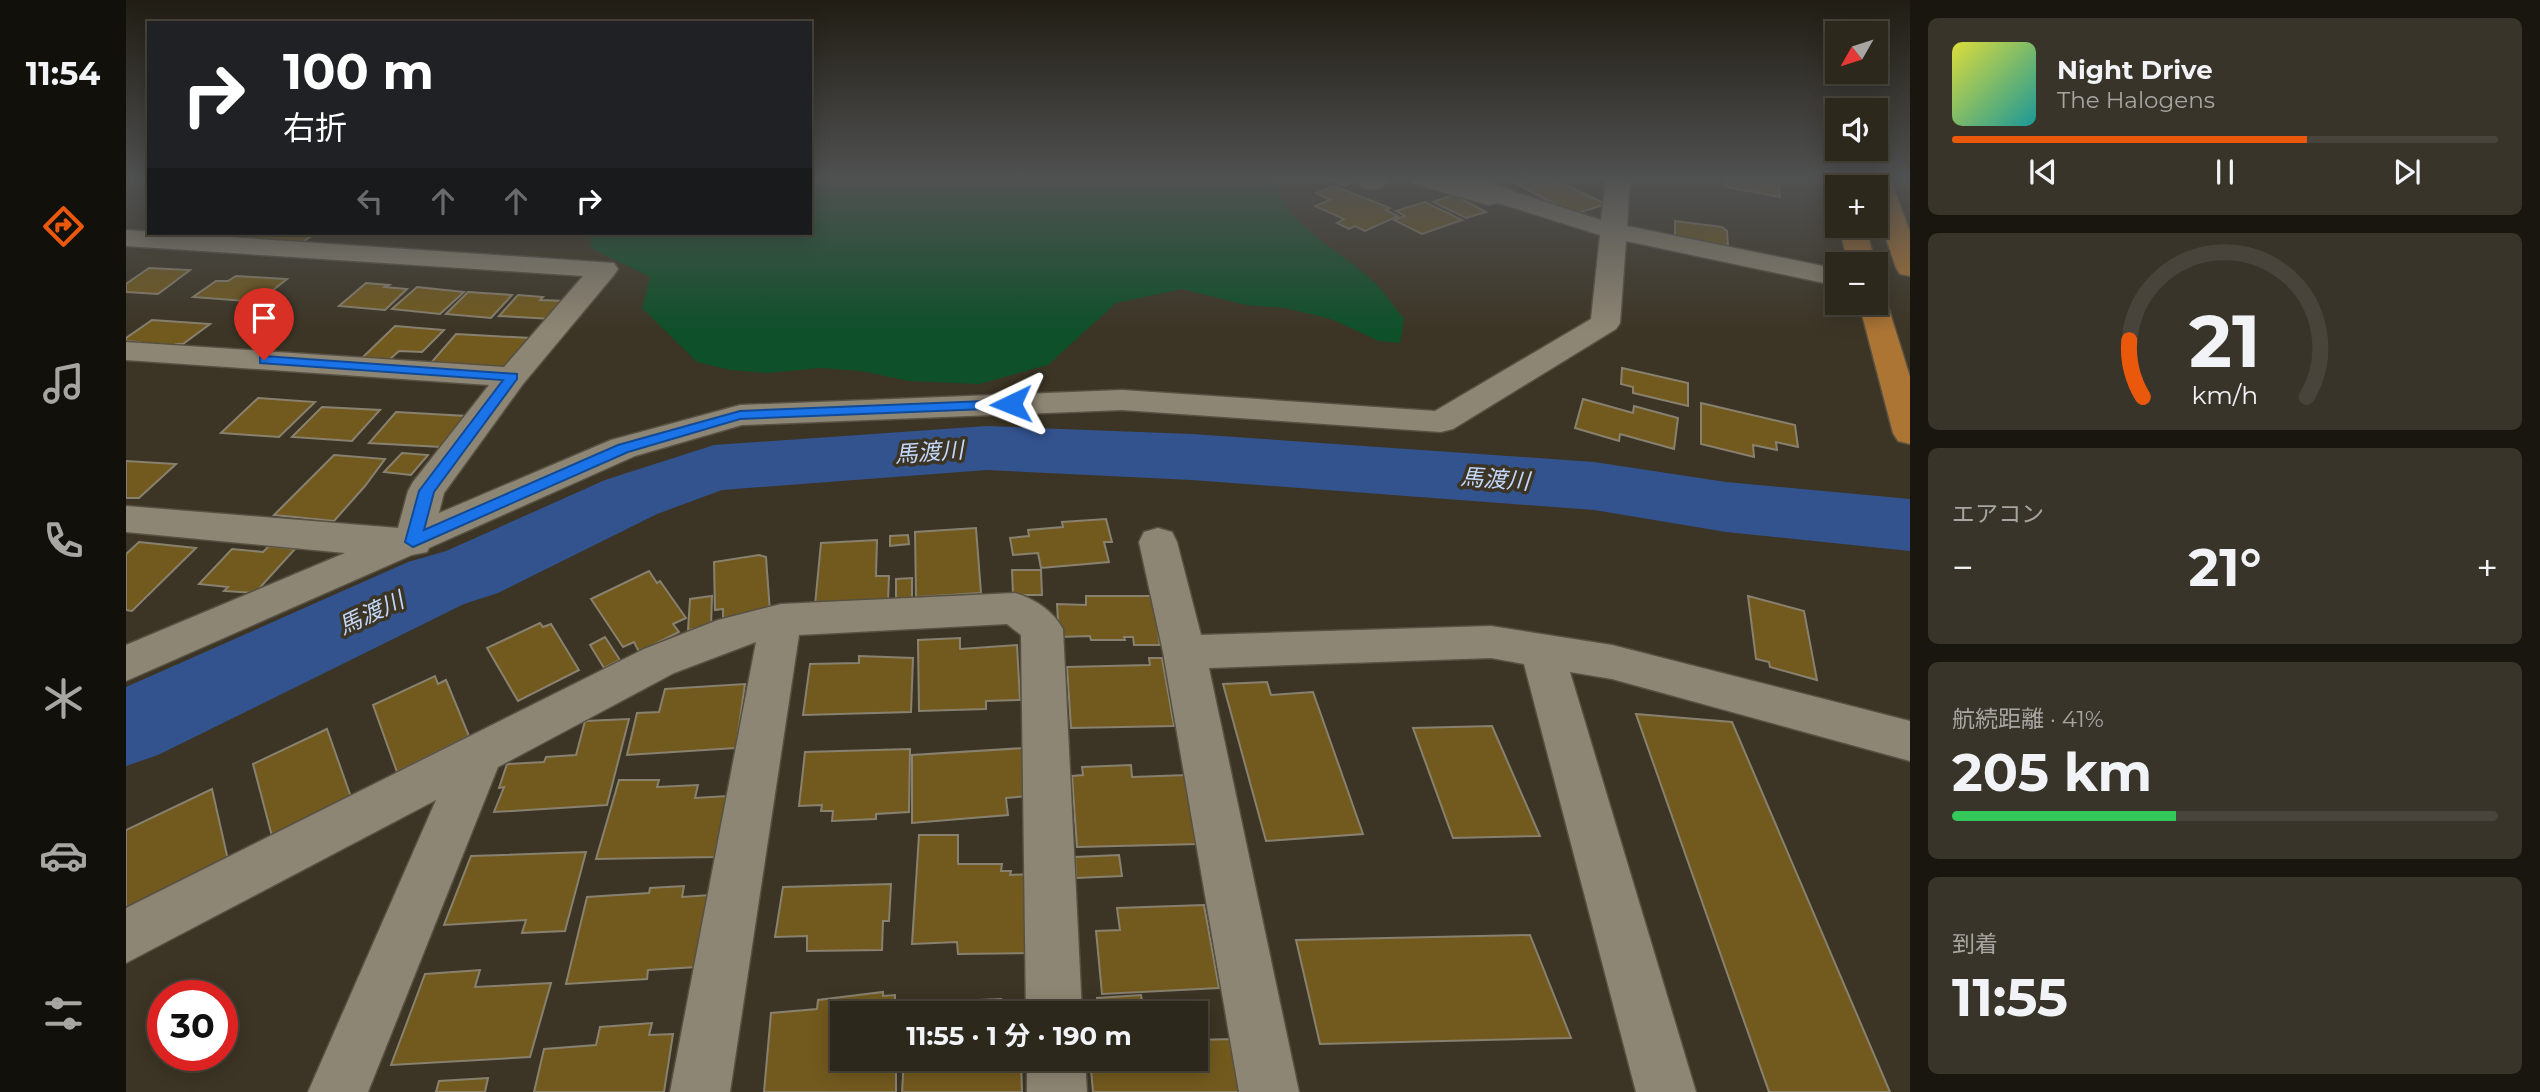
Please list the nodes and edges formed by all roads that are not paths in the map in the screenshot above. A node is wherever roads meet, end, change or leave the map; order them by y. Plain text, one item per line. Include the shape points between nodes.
1 (1607, 230) edge
2 (1896, 230) edge
3 (1611, 231) junction
4 (126, 238) edge
5 (331, 242) edge
6 (1910, 268) edge
7 (1825, 275) edge
8 (1876, 315) edge
9 (126, 351) edge
10 (512, 377) junction
11 (1910, 433) edge
12 (126, 519) edge
13 (413, 542) junction
14 (1158, 542) dead end
15 (781, 620) junction
16 (1542, 650) junction
17 (1184, 652) junction
18 (126, 664) edge
19 (1910, 741) edge
20 (480, 753) junction
21 (126, 936) edge
22 (1054, 1001) edge
23 (1056, 1071) edge
24 (338, 1092) edge
25 (700, 1092) edge
26 (1057, 1092) edge
27 (1269, 1092) edge
28 (1667, 1092) edge

1 - 3 street
2 - 6 main road
3 - 7 street
3 - 13 street via 1605,323 1441,422 1122,400 740,415 623,448
4 - 5 street
5 - 10 street via 604,269
8 - 11 main road
9 - 10 street
10 - 13 street via 426,491
12 - 13 street
13 - 18 street
14 - 17 street
15 - 20 street via 733,631 659,661
15 - 22 street via 1015,608 1042,629
15 - 25 street
16 - 17 street via 1491,642
16 - 19 street via 1612,662
16 - 28 street
17 - 27 street
20 - 21 street
20 - 24 street
23 - 26 street

